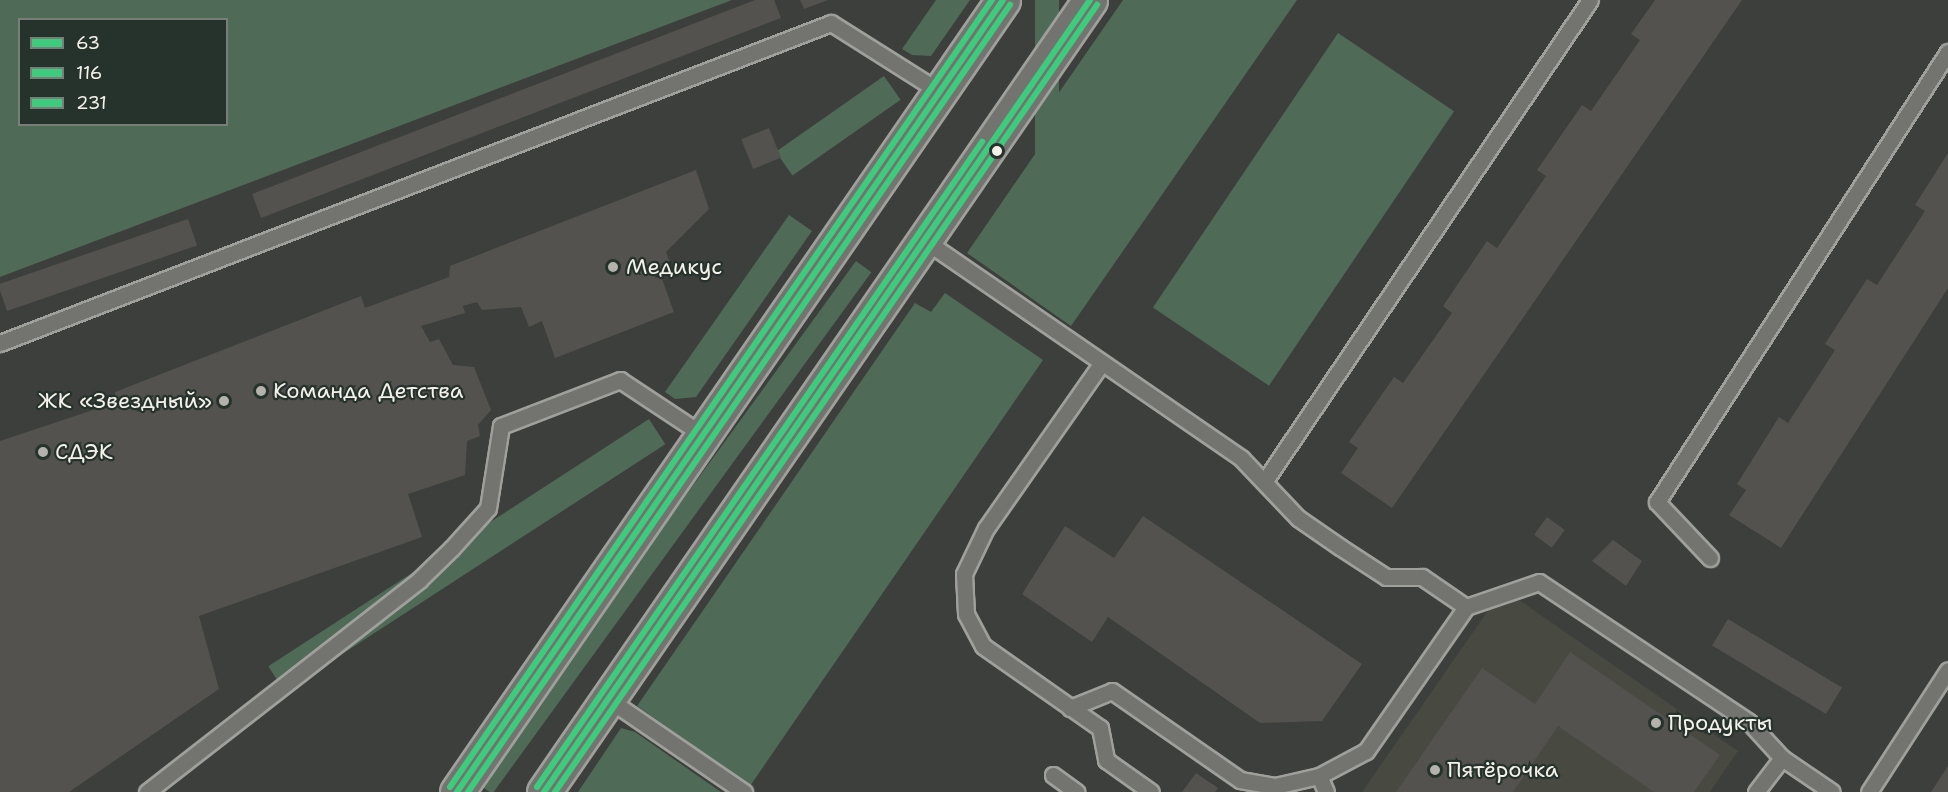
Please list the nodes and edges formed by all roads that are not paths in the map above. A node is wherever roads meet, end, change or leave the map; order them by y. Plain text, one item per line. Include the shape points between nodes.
1 (1003, 0) edge
2 (1090, 0) edge
3 (1590, 0) edge
4 (1948, 52) edge
5 (940, 92) junction
6 (924, 240) junction
7 (0, 343) edge
8 (1101, 364) junction
9 (703, 435) junction
10 (1266, 479) junction
11 (1710, 558) dead end
12 (1466, 607) junction
13 (1948, 670) edge
14 (608, 699) junction
15 (1070, 708) junction
16 (1782, 758) junction
17 (1053, 775) dead end
18 (1319, 776) junction
19 (1235, 786) edge
20 (1272, 789) edge
21 (147, 792) edge
22 (457, 792) edge
23 (544, 792) edge
24 (744, 792) edge
25 (1076, 792) edge
26 (1151, 792) edge
27 (1326, 792) edge
28 (1756, 792) edge
29 (1832, 792) edge
30 (1869, 792) edge

1 - 5 street
2 - 6 street
3 - 10 lane
4 - 11 lane via 1657,502
5 - 7 lane via 831,23
5 - 9 street
6 - 8 lane
6 - 14 street
8 - 10 lane
8 - 15 lane via 986,528 964,574 966,614 983,646
9 - 21 lane via 620,380 501,426 488,508 451,549 419,580
9 - 22 street
10 - 12 lane via 1298,518 1386,577 1422,577
12 - 16 lane via 1539,582 1749,722
12 - 18 lane via 1366,751
13 - 30 lane
14 - 23 street
14 - 24 lane
15 - 19 lane via 1112,691
15 - 26 lane via 1100,728 1106,760
16 - 28 lane
16 - 29 lane
17 - 25 lane
18 - 20 lane
18 - 27 lane
19 - 20 lane

